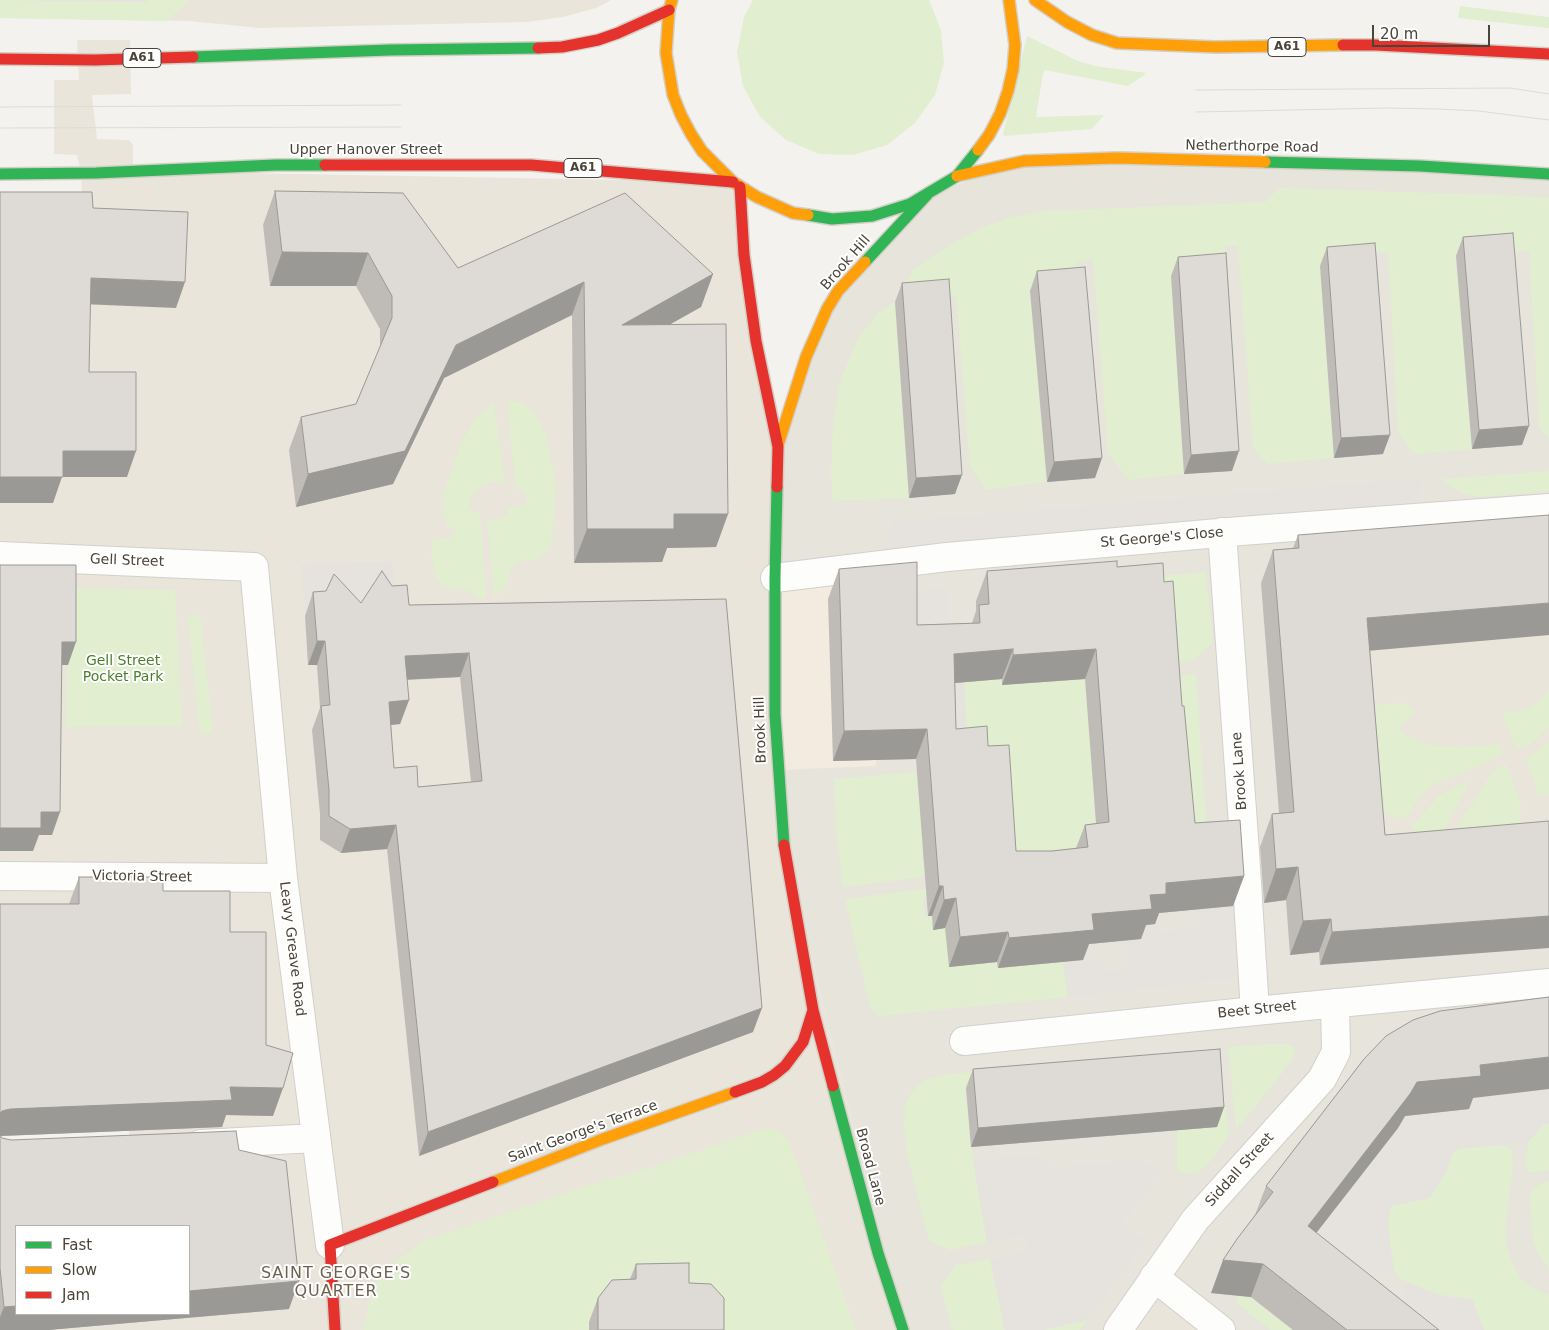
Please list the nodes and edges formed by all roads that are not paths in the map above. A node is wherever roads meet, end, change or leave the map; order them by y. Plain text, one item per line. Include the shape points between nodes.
1 (1009, 0) edge
2 (1035, 0) edge
3 (671, 5) edge
4 (1549, 54) edge
5 (0, 59) edge
6 (0, 174) edge
7 (1549, 174) edge
8 (957, 176) junction
9 (736, 184) junction
10 (927, 195) junction
11 (778, 446) junction
12 (1549, 508) edge
13 (1222, 532) junction
14 (9, 556) edge
15 (254, 567) joint
16 (775, 578) junction
17 (0, 876) edge
18 (283, 878) junction
19 (1549, 983) edge
20 (1335, 1003) junction
21 (813, 1010) junction
22 (1254, 1010) junction
23 (964, 1041) dead end
24 (316, 1138) junction
25 (178, 1145) edge
26 (330, 1245) junction
27 (1154, 1277) junction
28 (335, 1330) edge
29 (903, 1330) edge
30 (1118, 1330) edge
31 (1221, 1330) edge

1 - 8 main road via 1015,45 1008,92 989,135
2 - 4 main road, A61 via 1067,22 1117,43 1376,45
3 - 5 main road, A61 via 618,33 562,46 95,60
3 - 9 main road via 666,53 673,95 702,151
6 - 9 main road, Upper Hanover Street / A61 via 96,174 275,165 531,165
7 - 8 main road, Netherthorpe Road via 1420,166 1117,158 1024,161
8 - 10 main road
9 - 10 main road via 793,212 832,219 872,216
9 - 11 main road, Brook Hill via 756,341
10 - 11 main road, Brook Hill via 838,292 827,309 806,358
11 - 16 main road, Brook Hill
12 - 13 street, St George's Close
13 - 16 street, St George's Close via 957,556
13 - 22 street, Brook Lane
14 - 15 street, Gell Street
15 - 18 street, Leavy Greave Road
16 - 21 main road, Brook Hill via 778,780 784,845
17 - 18 street, Victoria Street
18 - 24 street, Leavy Greave Road
19 - 20 street, Beet Street
20 - 22 street, Beet Street
20 - 27 street, Siddall Street via 1336,1052 1322,1078 1195,1220
21 - 26 main road, Saint George's Terrace via 803,1042 786,1066 762,1082 603,1139
21 - 29 main road, Broad Lane via 878,1253
22 - 23 street, Beet Street
24 - 25 street
24 - 26 street, Leavy Greave Road
26 - 28 main road, Leavy Greave Road
27 - 30 street, Siddall Street
27 - 31 street

